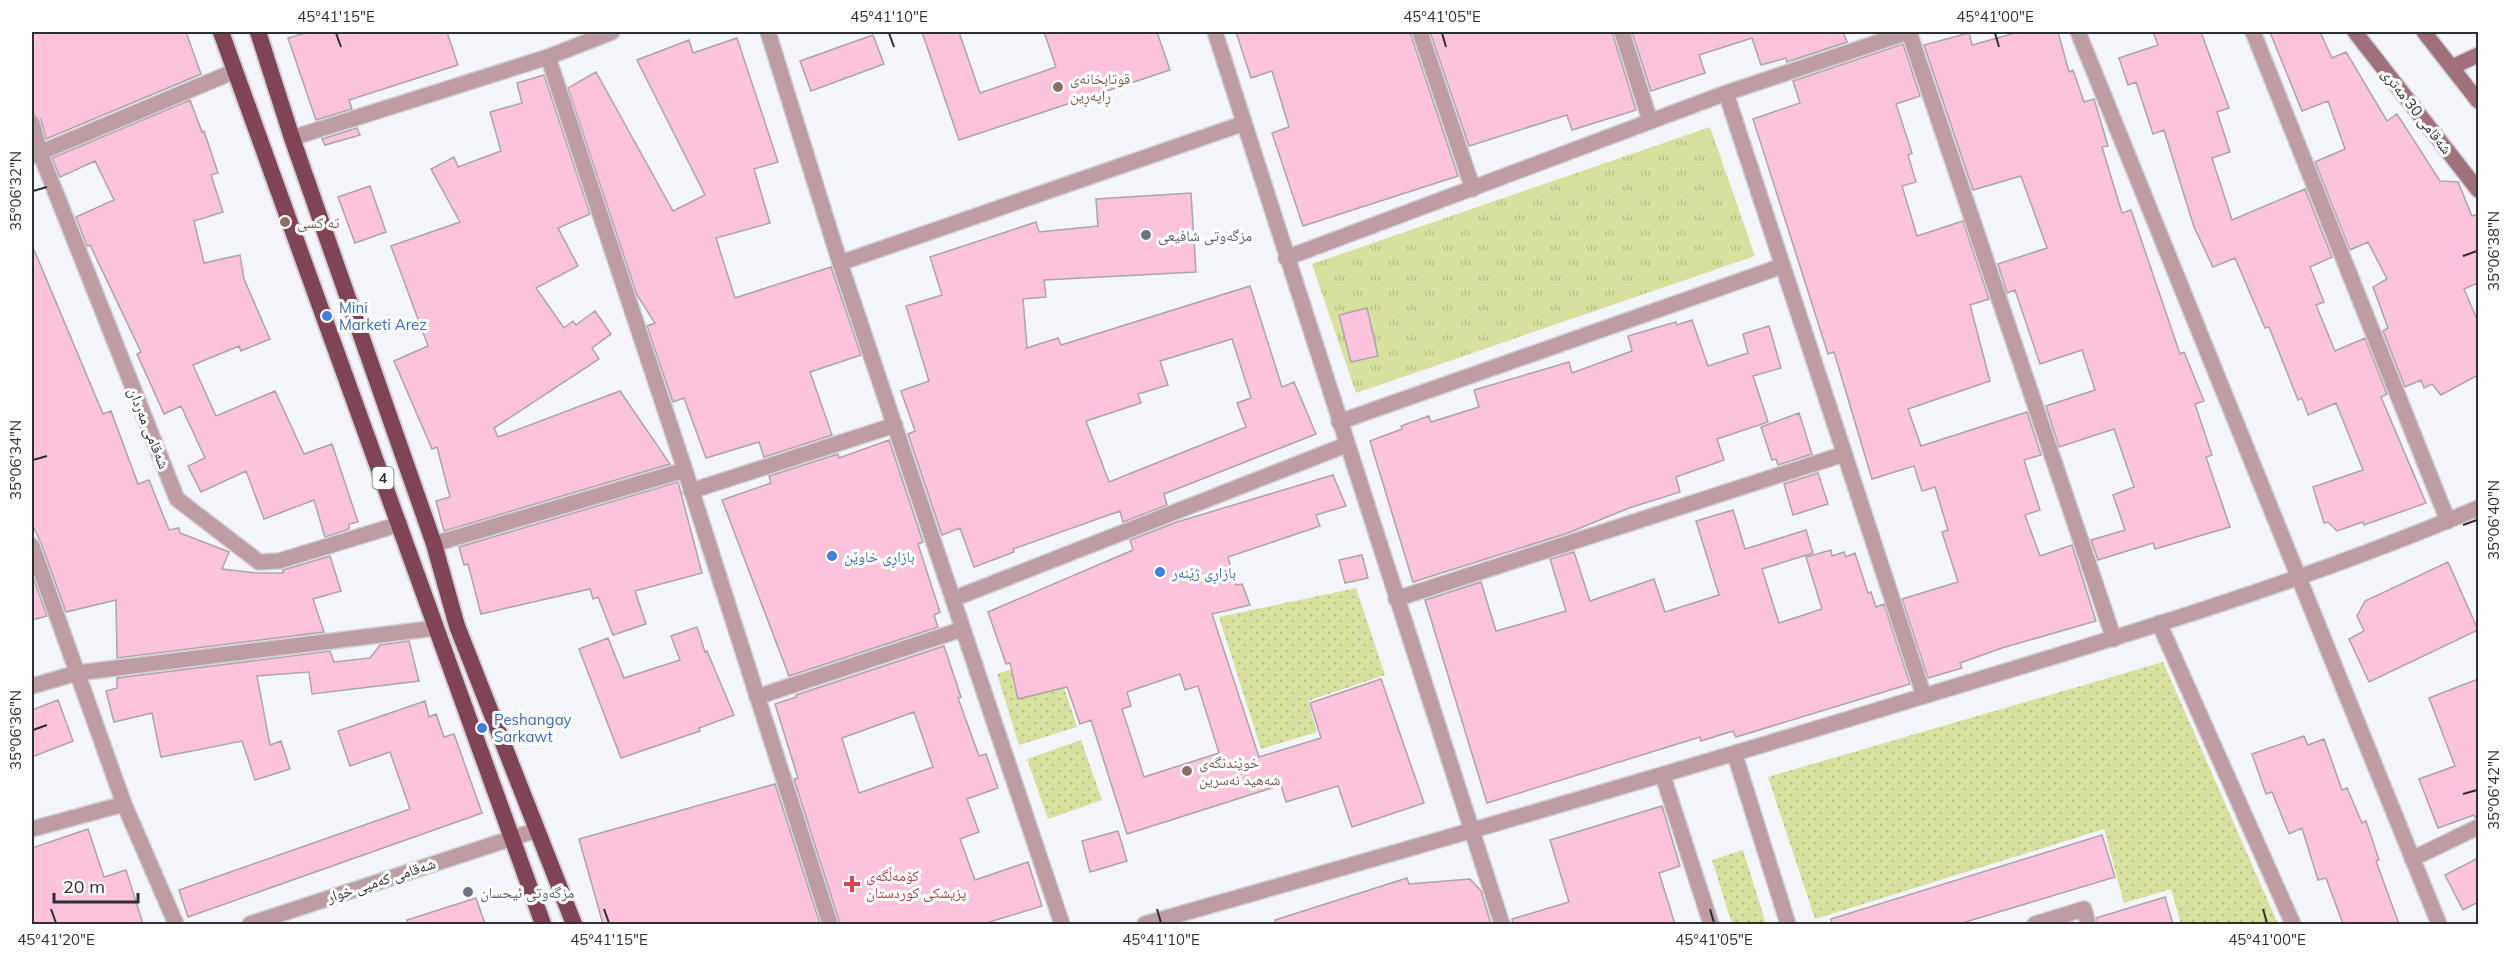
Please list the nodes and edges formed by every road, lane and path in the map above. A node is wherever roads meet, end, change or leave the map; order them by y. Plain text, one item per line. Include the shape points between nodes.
1 (221, 32) edge
2 (258, 32) edge
3 (612, 32) edge
4 (772, 32) edge
5 (1215, 32) edge
6 (1420, 32) edge
7 (1622, 32) edge
8 (1909, 32) edge
9 (2078, 32) edge
10 (2253, 32) edge
11 (2355, 32) edge
12 (2424, 32) edge
13 (2478, 55) edge
14 (548, 57) junction
15 (2451, 67) junction
16 (236, 71) junction
17 (1726, 93) junction
18 (2477, 98) edge
19 (1650, 121) junction
20 (32, 123) edge
21 (1242, 124) junction
22 (292, 138) junction
23 (36, 155) edge
24 (1473, 189) junction
25 (2478, 190) edge
26 (1286, 258) junction
27 (840, 263) junction
28 (1782, 266) junction
29 (1339, 422) junction
30 (895, 425) junction
31 (1346, 445) junction
32 (1844, 454) junction
33 (685, 470) junction
34 (691, 491) junction
35 (2478, 508) edge
36 (2448, 521) junction
37 (400, 524) junction
38 (434, 544) junction
39 (32, 546) edge
40 (2298, 580) junction
41 (953, 599) junction
42 (1396, 599) junction
43 (2159, 623) junction
44 (436, 628) junction
45 (963, 629) junction
46 (2114, 639) junction
47 (77, 673) junction
48 (32, 686) edge
49 (1924, 696) junction
50 (757, 697) junction
51 (1735, 755) junction
52 (1662, 776) junction
53 (123, 804) junction
54 (2478, 827) edge
55 (32, 830) edge
56 (537, 830) junction
57 (1471, 831) junction
58 (514, 838) junction
59 (2412, 859) junction
60 (176, 924) edge
61 (250, 924) edge
62 (543, 924) edge
63 (574, 924) edge
64 (830, 924) edge
65 (1062, 924) edge
66 (1145, 924) edge
67 (1502, 924) edge
68 (1711, 924) edge
69 (1788, 924) edge
70 (2035, 924) edge
71 (2088, 924) edge
72 (2293, 924) edge
73 (2439, 924) edge

1 - 16 highway, 4
2 - 22 highway, 4
3 - 14 street
4 - 27 street
5 - 21 street
6 - 24 street
7 - 19 street
8 - 17 street
8 - 46 street
9 - 40 street
10 - 36 street
11 - 25 main road, شەقامی 30 مەتری
12 - 15 main road
13 - 15 main road
14 - 22 street
14 - 33 street
15 - 18 main road
16 - 23 street
16 - 37 highway, 4
17 - 19 street
17 - 28 street
19 - 24 street
20 - 23 street, شەقامی مەردان
21 - 26 street
21 - 27 street
22 - 38 highway, 4
23 - 37 street, شەقامی مەردان via 177,500 259,562 279,561
24 - 26 street
26 - 29 street
27 - 30 street
28 - 29 street
28 - 32 street
29 - 31 street
30 - 34 street
30 - 41 street
31 - 41 street
31 - 42 street
32 - 42 street
32 - 49 street
33 - 34 street
33 - 38 street
34 - 50 street
35 - 36 street
36 - 40 street
37 - 44 highway, 4
38 - 56 highway, 4 via 457,626
39 - 47 street
40 - 43 street
40 - 59 street
41 - 45 street
42 - 57 street
43 - 46 street
43 - 72 street
44 - 47 street
44 - 58 highway, 4
45 - 50 street
45 - 65 street
46 - 49 street
47 - 48 street
47 - 53 street
49 - 51 street
50 - 64 street
51 - 52 street
51 - 69 street
52 - 57 street
52 - 68 street
53 - 55 street
53 - 60 street
54 - 59 street
56 - 58 street, شەقامی کەمپی خوار
56 - 63 highway, 4
57 - 66 street
57 - 67 street
58 - 61 street, شەقامی کەمپی خوار
58 - 62 highway, 4
59 - 73 street
70 - 71 street via 2084,909

